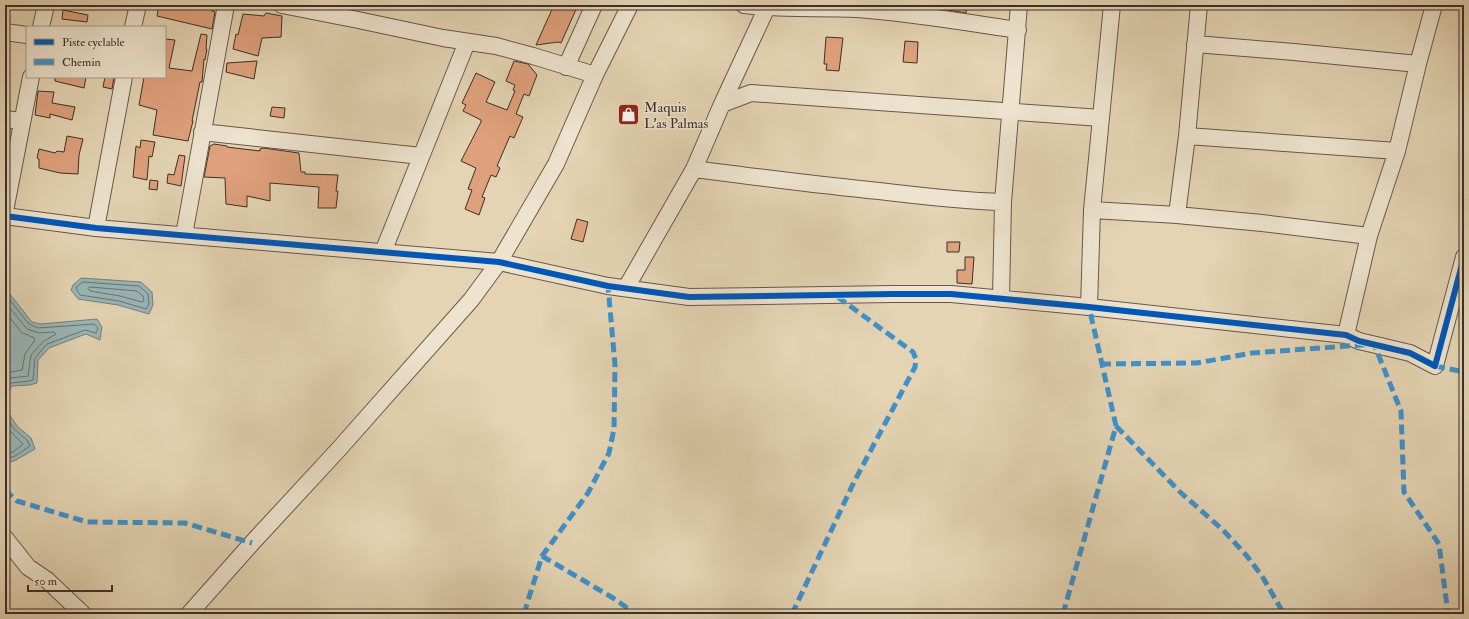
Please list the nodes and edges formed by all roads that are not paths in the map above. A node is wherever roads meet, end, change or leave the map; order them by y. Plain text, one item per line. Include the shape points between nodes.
1 (46, 5) edge
2 (138, 5) edge
3 (226, 5) edge
4 (282, 5) edge
5 (594, 5) edge
6 (630, 5) edge
7 (744, 5) edge
8 (1020, 5) edge
9 (1112, 5) edge
10 (1199, 5) edge
11 (1434, 5) edge
12 (768, 6) edge
13 (313, 8) edge
14 (41, 26) edge
15 (134, 26) edge
16 (1018, 30) junction
17 (5, 32) edge
18 (26, 35) edge
19 (467, 42) junction
20 (1195, 44) junction
21 (1418, 64) junction
22 (566, 67) junction
23 (737, 70) junction
24 (596, 75) junction
25 (31, 78) edge
26 (124, 78) edge
27 (751, 93) junction
28 (722, 104) junction
29 (1011, 112) junction
30 (1101, 118) junction
31 (5, 119) edge
32 (21, 122) junction
33 (202, 132) junction
34 (1186, 136) junction
35 (1397, 151) junction
36 (421, 156) junction
37 (694, 169) junction
38 (1003, 202) junction
39 (1092, 210) junction
40 (5, 212) edge
41 (1177, 215) junction
42 (5, 216) edge
43 (96, 228) junction
44 (184, 235) junction
45 (1369, 236) junction
46 (383, 252) junction
47 (1464, 257) edge
48 (499, 262) junction
49 (626, 288) junction
50 (1001, 299) junction
51 (1089, 307) junction
52 (1346, 335) junction
53 (5, 538) edge
54 (83, 614) edge
55 (189, 614) edge

1 - 14 street
2 - 15 street
3 - 33 street
4 - 13 street
5 - 22 street
6 - 24 street
7 - 12 street
8 - 16 street
9 - 30 street
10 - 20 street
11 - 21 street
12 - 16 street via 897,12
12 - 23 street
13 - 19 street
16 - 29 street
17 - 18 street
19 - 22 street via 496,46
19 - 36 street
20 - 21 street
20 - 34 street
21 - 35 street
22 - 24 street
23 - 27 street
23 - 28 street
24 - 48 street via 556,164
25 - 32 street
26 - 43 street
27 - 28 street
27 - 29 street
28 - 37 street
29 - 30 street
29 - 38 street
30 - 39 street
31 - 32 street
32 - 40 street
33 - 36 street
33 - 44 street
34 - 35 street
34 - 41 street
35 - 45 street
36 - 46 street
37 - 38 street via 808,184
37 - 49 street
38 - 50 street
39 - 41 street
39 - 51 street
41 - 45 street
42 - 43 street
43 - 44 street
44 - 46 street
45 - 52 street
46 - 48 street
47 - 52 street via 1436,366 1410,353 1359,341
48 - 49 street
48 - 55 street via 471,300
49 - 50 street via 689,297 951,294
50 - 51 street
51 - 52 street
53 - 54 street via 28,567 47,580

